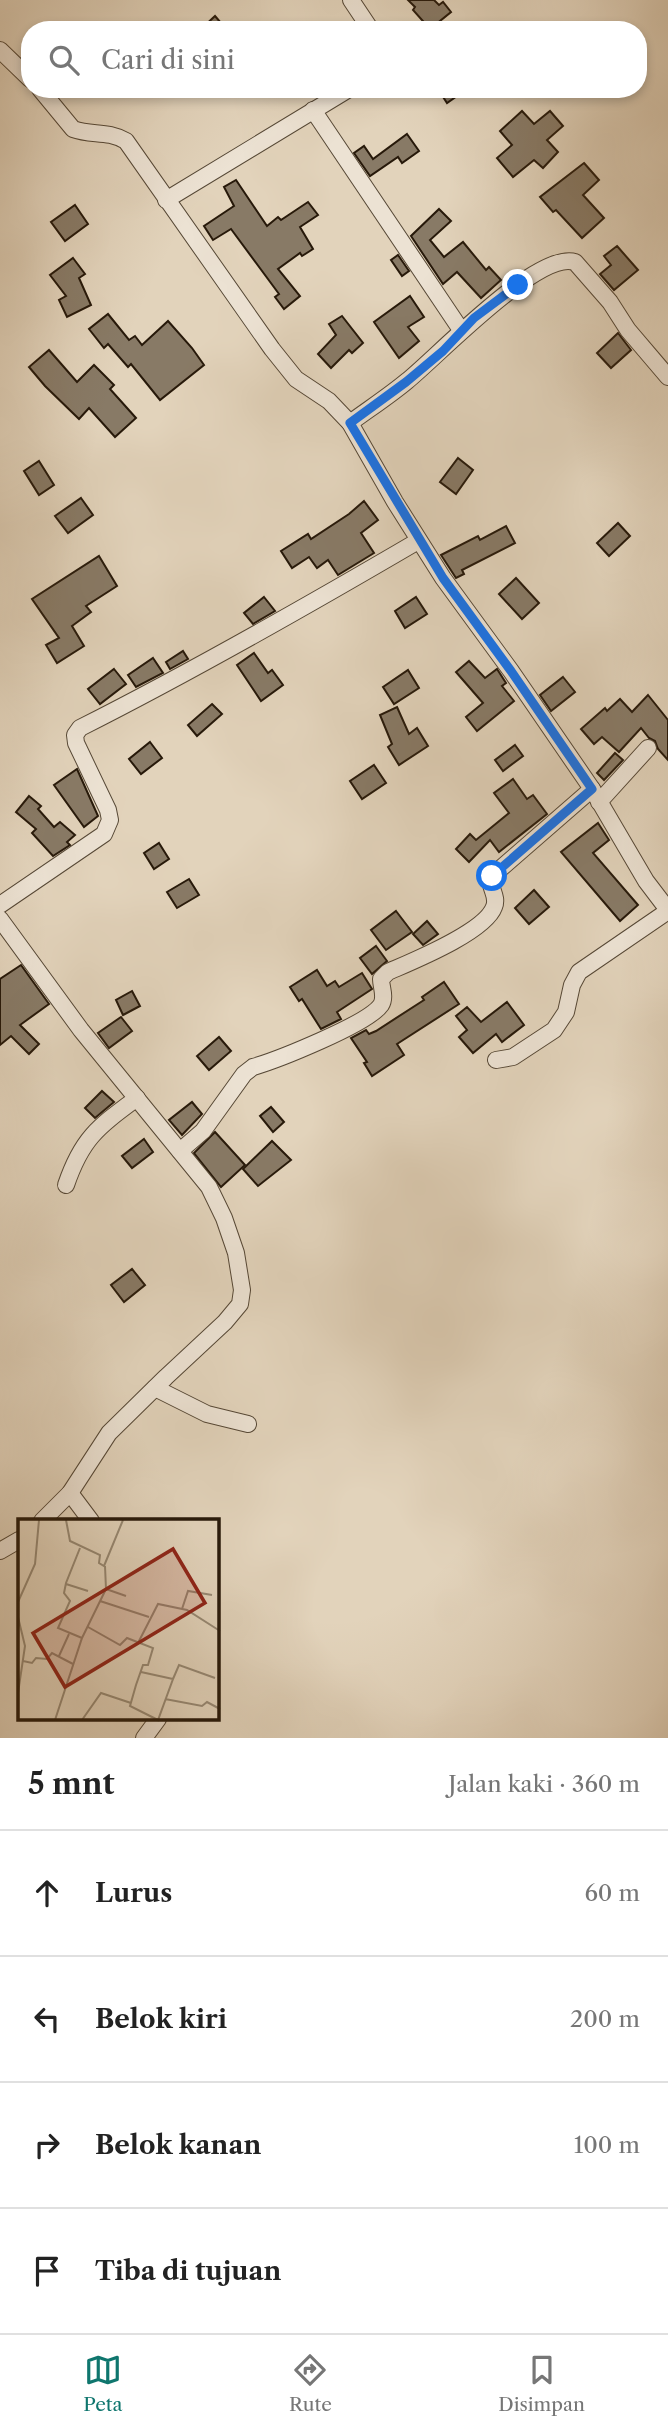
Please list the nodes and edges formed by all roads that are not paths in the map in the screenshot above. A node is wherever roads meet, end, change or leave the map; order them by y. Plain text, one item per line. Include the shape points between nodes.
1 (351, 0) edge
2 (365, 21) edge
3 (0, 50) edge
4 (21, 70) edge
5 (48, 98) edge
6 (334, 98) edge
7 (313, 110) junction
8 (166, 200) junction
9 (461, 330) junction
10 (668, 377) edge
11 (350, 423) junction
12 (418, 541) junction
13 (648, 748) dead end
14 (595, 795) junction
15 (0, 905) edge
16 (668, 910) edge
17 (0, 919) edge
18 (496, 1060) dead end
19 (136, 1098) junction
20 (180, 1151) junction
21 (66, 1185) dead end
22 (155, 1388) junction
23 (248, 1424) dead end
24 (70, 1493) junction
25 (44, 1519) edge
26 (90, 1519) edge
27 (18, 1541) edge
28 (0, 1551) edge
29 (157, 1720) edge
30 (144, 1738) edge

1 - 2 street
3 - 4 street
5 - 8 street via 74,129 115,134 126,141
6 - 7 street
7 - 8 street
7 - 9 street
8 - 11 street via 296,379 329,401
9 - 10 street via 518,285 569,260 602,292
9 - 11 street via 443,351
11 - 12 street
12 - 14 street
12 - 15 street via 239,645 80,728 76,743 108,810 108,826 104,834
13 - 14 street
14 - 16 street
14 - 20 street via 492,876 496,905 489,916 448,945 388,972 382,979 384,997 373,1013 244,1074 203,1131
16 - 18 street via 579,972 566,1013 554,1030 513,1057
17 - 19 street
19 - 20 street
19 - 21 street via 86,1141
20 - 22 street via 209,1187 224,1218 242,1290 240,1304 225,1322
22 - 23 street via 207,1414
22 - 24 street via 109,1433
24 - 25 street
24 - 26 street
27 - 28 street
29 - 30 street

